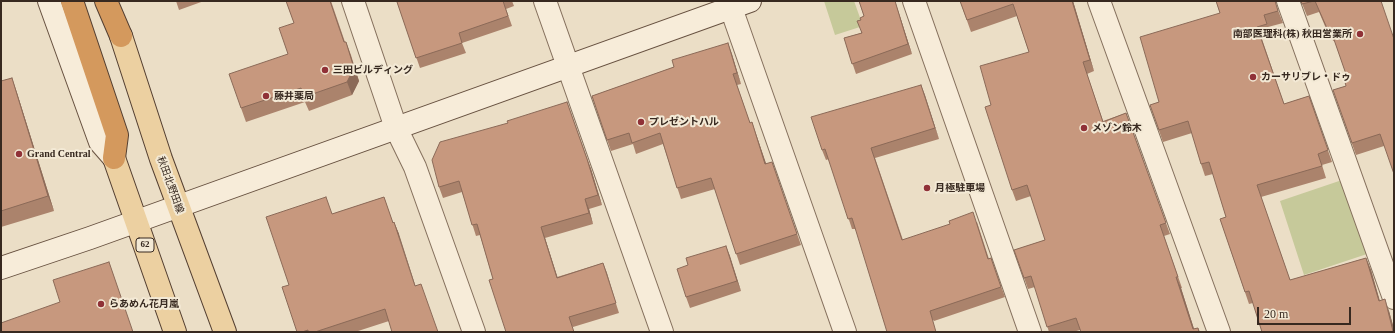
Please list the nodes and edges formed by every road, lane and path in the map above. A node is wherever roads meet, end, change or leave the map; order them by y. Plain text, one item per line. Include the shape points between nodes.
1 (49, 1) edge
2 (72, 1) edge
3 (106, 1) edge
4 (112, 1) edge
5 (353, 1) edge
6 (545, 1) edge
7 (914, 1) edge
8 (1099, 1) edge
9 (1288, 1) edge
10 (740, 4) edge
11 (122, 36) junction
12 (568, 67) junction
13 (396, 128) junction
14 (114, 158) junction
15 (178, 206) junction
16 (137, 221) junction
17 (1, 268) edge
18 (1394, 298) edge
19 (175, 332) edge
20 (225, 332) edge
21 (474, 332) edge
22 (662, 332) edge
23 (845, 332) edge
24 (1030, 332) edge
25 (1219, 332) edge

1 - 14 street via 100,142
2 - 14 highway, 62 via 117,135
3 - 11 highway
4 - 11 street
5 - 13 street
6 - 12 street
7 - 24 street
8 - 25 street
9 - 18 street
10 - 12 street
10 - 23 street
11 - 15 main road, 秋田北野田線 via 160,159
12 - 13 street
12 - 22 street
13 - 15 street
13 - 21 street via 415,167
14 - 16 main road, 62
15 - 16 street
15 - 20 main road, 秋田北野田線
16 - 17 street
16 - 19 main road, 62

